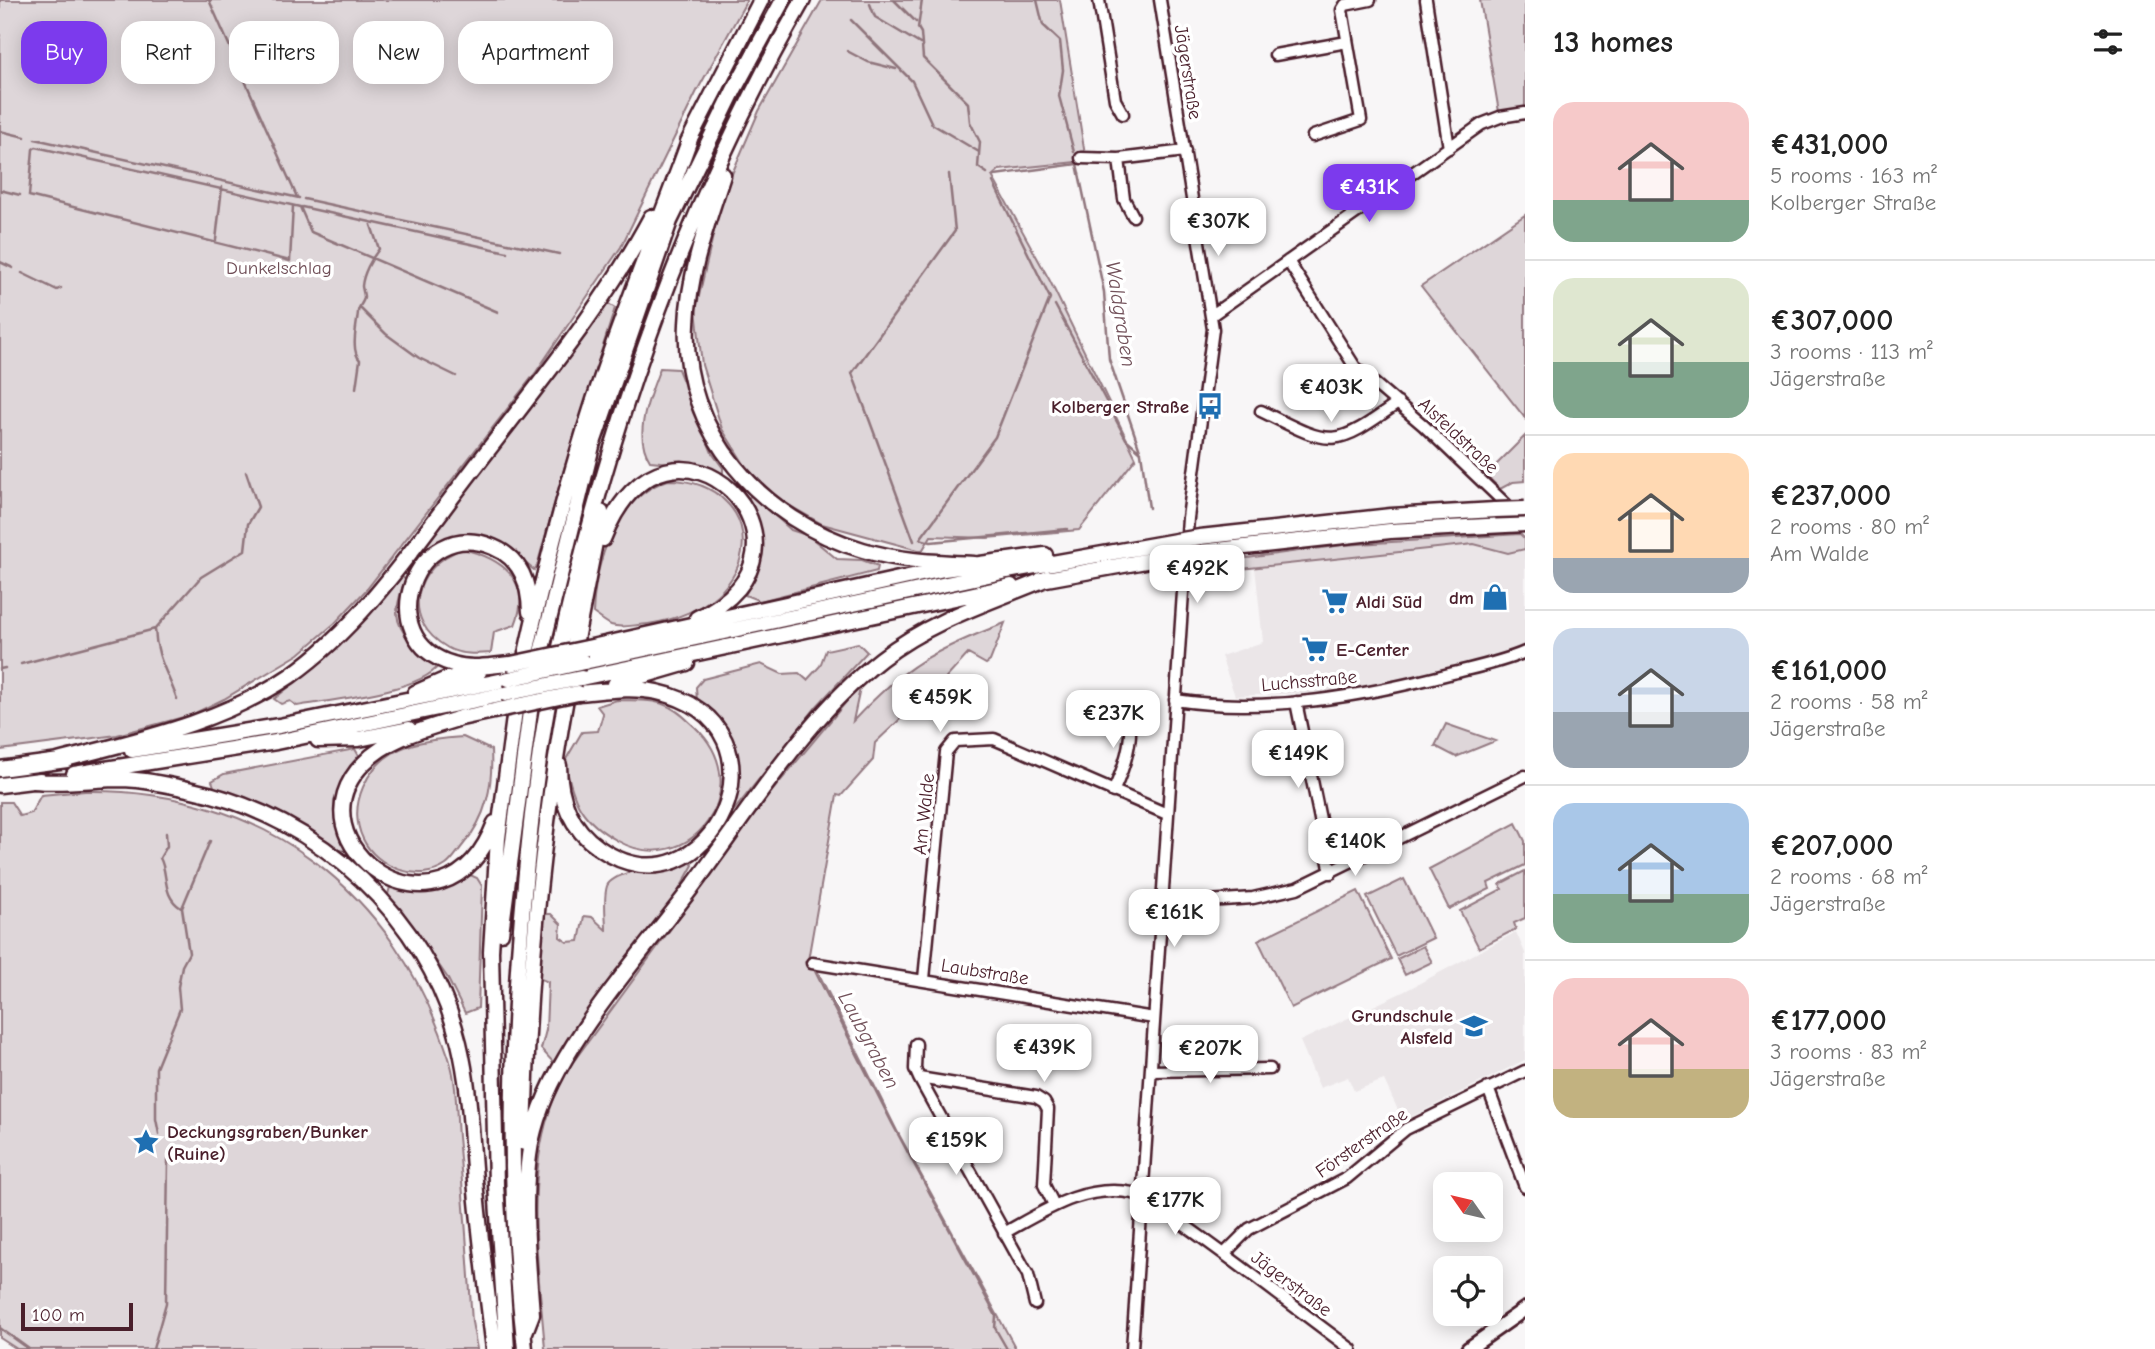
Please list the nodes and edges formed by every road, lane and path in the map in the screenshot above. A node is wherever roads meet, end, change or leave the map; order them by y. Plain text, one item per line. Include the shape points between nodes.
1 (761, 0) edge
2 (783, 0) edge
3 (803, 0) edge
4 (1099, 0) edge
5 (1160, 0) edge
6 (1370, 0) edge
7 (1426, 0) edge
8 (1347, 42) junction
9 (1275, 55) dead end
10 (744, 112) junction
11 (1525, 113) edge
12 (1123, 114) dead end
13 (691, 136) junction
14 (1312, 136) dead end
15 (1449, 148) junction
16 (1185, 150) junction
17 (1081, 158) dead end
18 (1119, 159) junction
19 (1133, 216) dead end
20 (1288, 261) junction
21 (1212, 315) junction
22 (1398, 403) junction
23 (1261, 411) dead end
24 (612, 445) junction
25 (1525, 509) edge
26 (1521, 524) edge
27 (1200, 545) junction
28 (1071, 559) junction
29 (974, 564) junction
30 (592, 566) junction
31 (1048, 578) junction
32 (531, 628) junction
33 (673, 629) junction
34 (730, 646) junction
35 (1525, 652) edge
36 (586, 655) junction
37 (510, 671) junction
38 (578, 693) junction
39 (1175, 700) junction
40 (1296, 702) junction
41 (1100, 707) dead end
42 (464, 717) junction
43 (559, 732) junction
44 (276, 742) junction
45 (58, 761) junction
46 (0, 769) edge
47 (1525, 776) edge
48 (34, 780) junction
49 (0, 785) edge
50 (1113, 792) junction
51 (502, 802) junction
52 (1167, 814) junction
53 (1331, 873) junction
54 (1161, 904) junction
55 (812, 963) dead end
56 (924, 979) junction
57 (1154, 1018) junction
58 (916, 1044) dead end
59 (494, 1046) junction
60 (1270, 1069) dead end
61 (1150, 1071) junction
62 (1525, 1071) edge
63 (919, 1078) junction
64 (1488, 1088) junction
65 (1523, 1175) edge
66 (1525, 1187) edge
67 (1142, 1196) junction
68 (1054, 1205) junction
69 (1004, 1233) junction
70 (1224, 1254) junction
71 (531, 1298) junction
72 (1035, 1304) dead end
73 (1525, 1309) edge
74 (524, 1343) edge
75 (494, 1349) edge
76 (507, 1349) edge
77 (1132, 1349) edge
78 (1351, 1349) edge
79 (1468, 1349) edge

1 - 13 highway
2 - 59 highway via 670,222 592,446 534,681 505,885
3 - 10 highway
4 - 12 street via 1115,100
5 - 16 street, Jägerstraße
6 - 8 street via 1343,6
7 - 15 street
8 - 9 street
8 - 14 street via 1361,120
10 - 24 highway via 660,302
10 - 29 highway via 706,223 690,293 689,367 712,433 752,487 809,529 878,554
11 - 15 street via 1491,120
13 - 32 highway via 593,402
13 - 45 highway via 629,258 585,323 411,550 340,632 289,676 201,721
15 - 20 street
16 - 18 street
16 - 21 street, Jägerstraße
17 - 18 street
18 - 19 street via 1124,199
20 - 21 street
20 - 22 street, Alsfeldstraße via 1350,361
21 - 39 street, Jägerstraße via 1188,518
22 - 23 street, Alsfeldstraße via 1351,436 1331,440
22 - 26 street, Alsfeldstraße
24 - 30 highway
24 - 74 highway via 580,558 550,698 525,878 514,1067
25 - 27 highway, bridge via 1378,517
26 - 27 highway
27 - 28 highway, bridge via 1176,541
27 - 31 highway, bridge via 1173,556
28 - 29 highway via 1045,555
28 - 36 highway
29 - 33 highway
30 - 33 highway via 617,505 644,479 671,470 689,470 726,485 751,518 755,542 750,569 725,603
30 - 43 highway
31 - 34 highway
31 - 71 highway via 929,627 888,653 847,689 780,769 576,1042 547,1092 531,1142 527,1189
32 - 37 highway via 525,578 514,561 497,549 472,542 451,545 427,559 415,574 408,593 408,614 424,647 461,666
32 - 51 highway
33 - 36 highway
34 - 38 highway via 650,676
34 - 44 highway, bridge
35 - 40 street, Luchsstraße via 1385,690
36 - 37 highway, bridge
37 - 45 highway via 395,703 197,741
38 - 42 highway, bridge
38 - 43 highway via 657,692 688,704 709,720 724,742 732,771 730,800 719,824 701,845 668,861 635,863 604,852 579,828 565,805 559,778
39 - 40 street, Luchsstraße
39 - 52 street, Jägerstraße
40 - 53 street
41 - 50 street via 1111,705 1129,718 1127,761
42 - 44 highway via 359,739
42 - 51 highway via 405,736 363,763 345,798 351,843 368,867 393,882 423,886 441,882 461,873 480,853
43 - 71 highway via 542,844 531,969 524,1161
44 - 48 highway
45 - 46 highway
47 - 53 street
48 - 49 highway
48 - 75 highway via 62,784 125,779 224,799 324,848 392,909 441,987 459,1044
50 - 52 street, Am Walde
50 - 56 street, Am Walde via 994,739 958,740 951,745 946,752
51 - 59 highway via 493,888
52 - 54 street, Jägerstraße
53 - 54 street via 1269,895
54 - 57 street, Jägerstraße
55 - 56 street, Laubstraße
56 - 57 street, Laubstraße
57 - 61 street, Jägerstraße
58 - 63 street
59 - 76 highway via 496,1185
60 - 61 street
61 - 67 street, Jägerstraße
62 - 64 street, Försterstraße
63 - 68 street via 1044,1101 1048,1109 1044,1185
63 - 69 street
64 - 65 street
64 - 70 street, Försterstraße via 1406,1129 1346,1178 1249,1229
65 - 66 street
67 - 68 street via 1095,1192
67 - 70 street, Jägerstraße
67 - 77 street
68 - 69 street
69 - 72 street via 1028,1275
70 - 78 street, Jägerstraße
71 - 74 highway
73 - 79 main road

